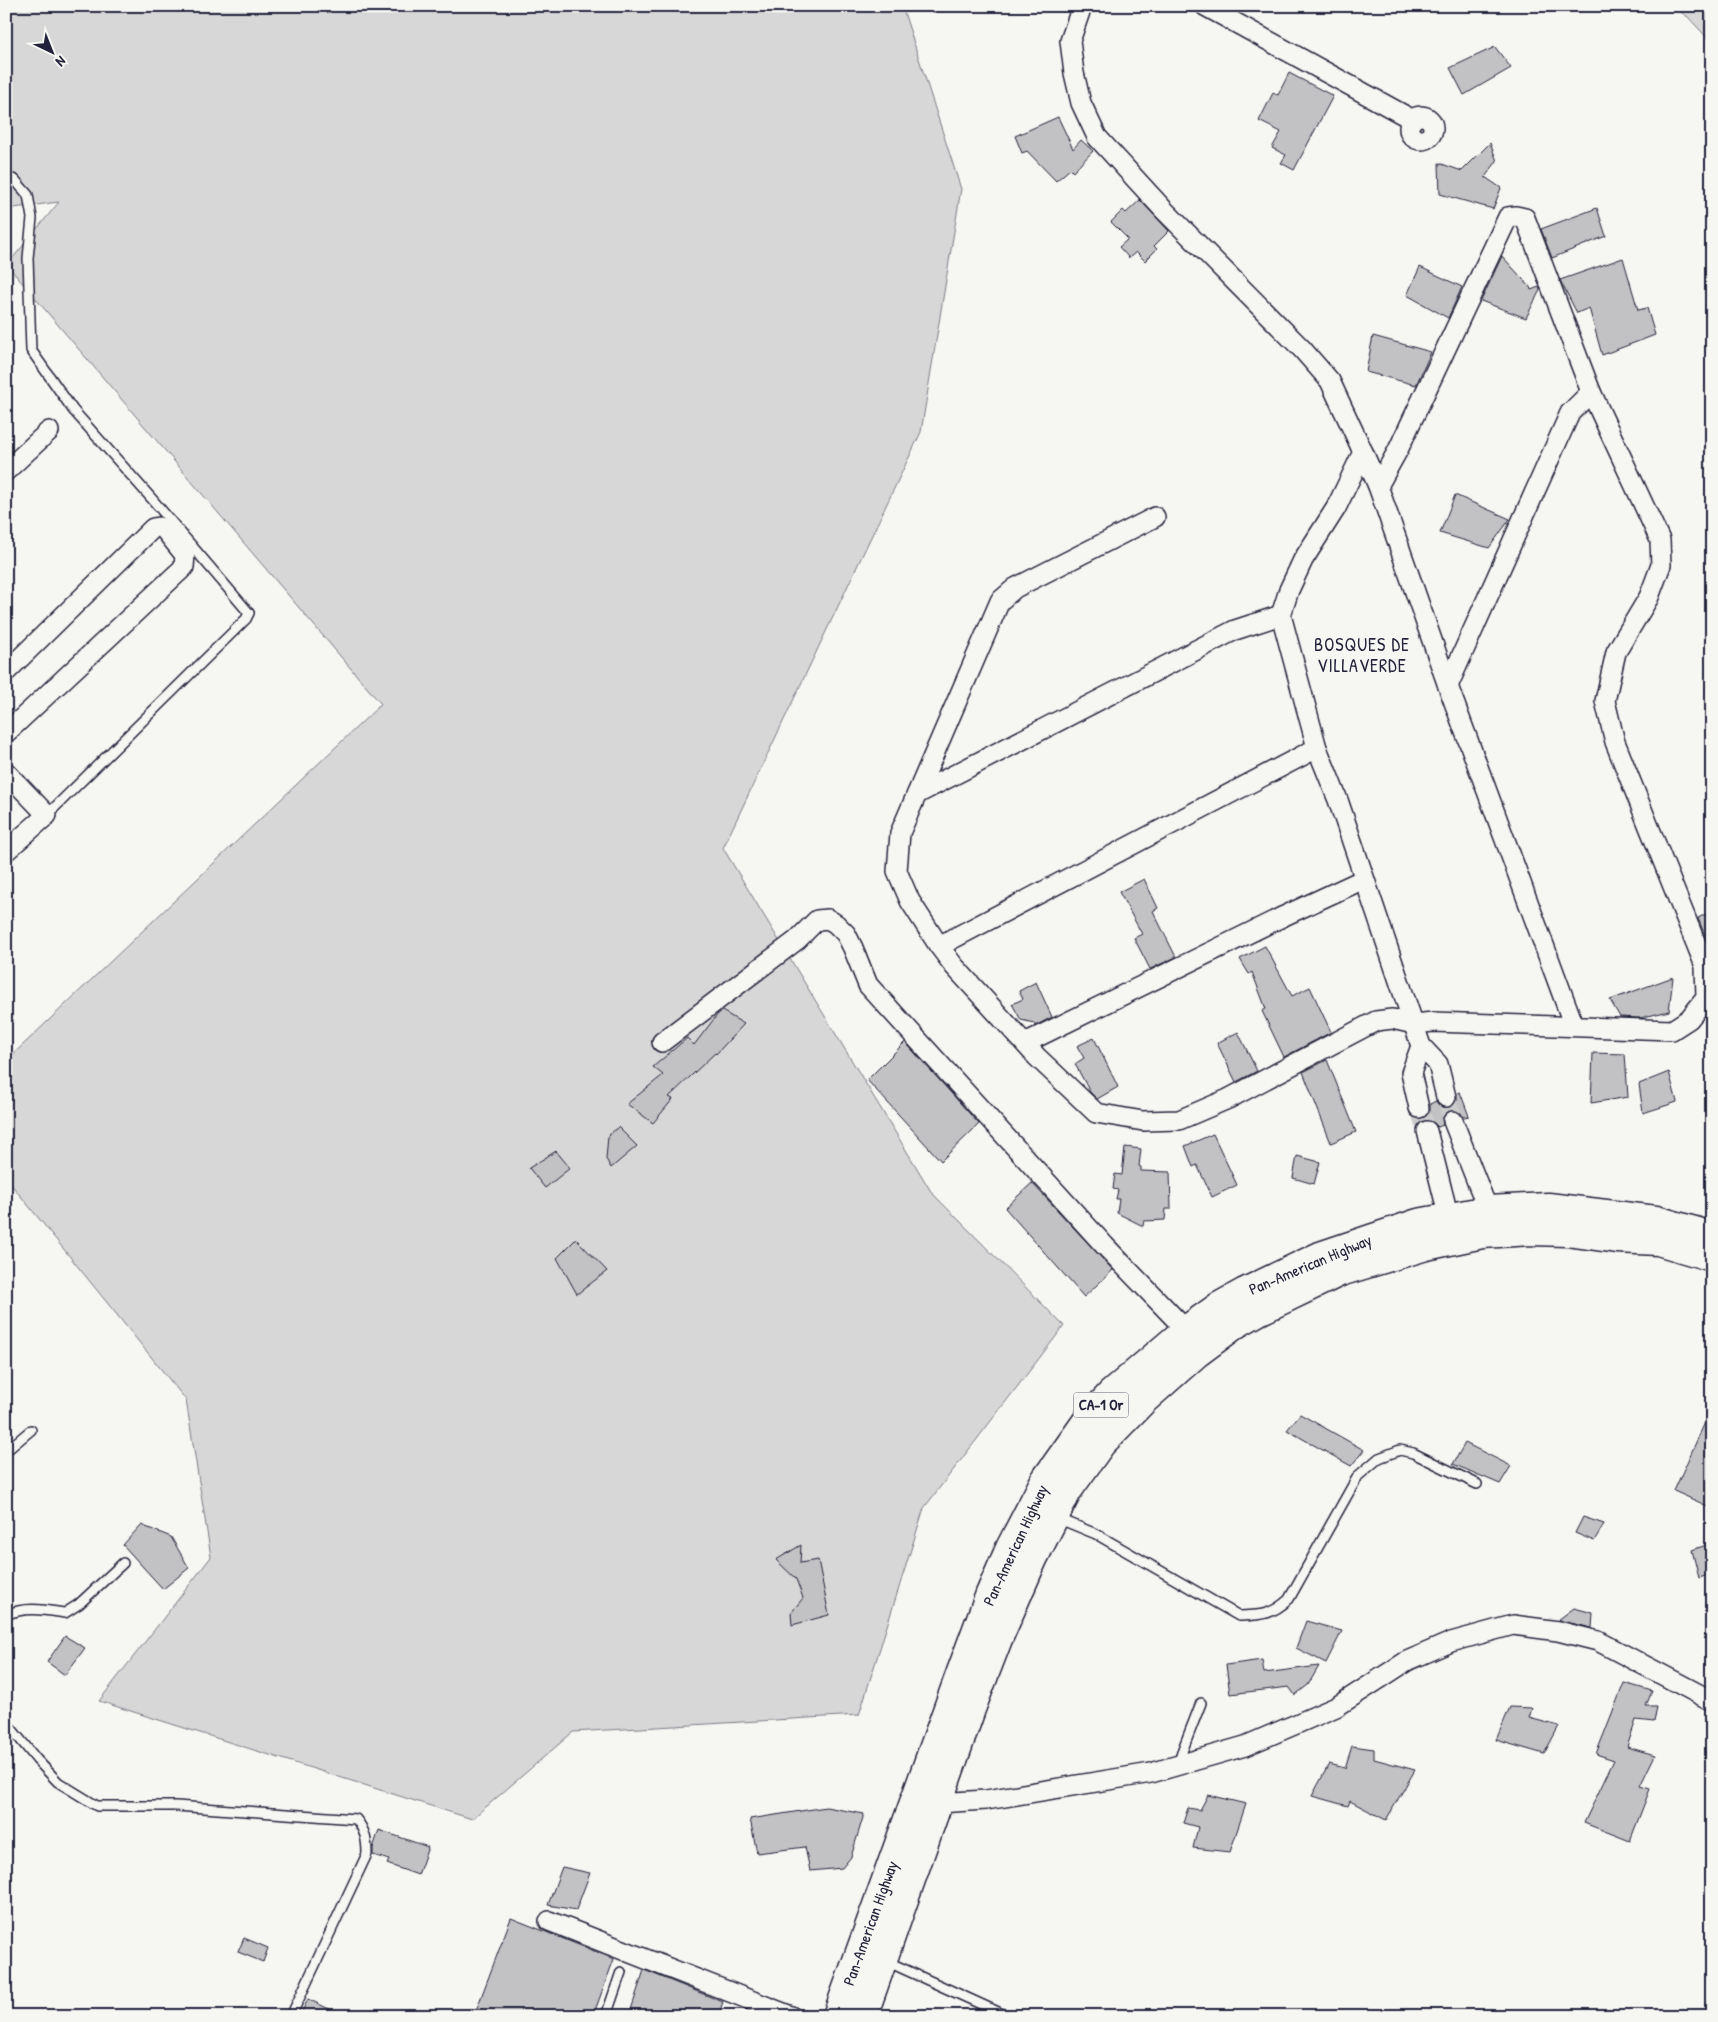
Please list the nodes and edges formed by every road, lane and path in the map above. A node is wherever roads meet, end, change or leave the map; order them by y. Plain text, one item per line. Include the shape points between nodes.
1 (1082, 6) edge
2 (1205, 6) edge
3 (1413, 120) dead end
4 (6, 177) edge
5 (1590, 392) junction
6 (49, 431) dead end
7 (1363, 452) junction
8 (10, 461) edge
9 (1378, 486) junction
10 (1155, 517) dead end
11 (1281, 615) junction
12 (6, 672) edge
13 (1448, 686) junction
14 (6, 733) edge
15 (1317, 748) junction
16 (6, 772) edge
17 (917, 794) junction
18 (47, 815) junction
19 (6, 851) edge
20 (1364, 879) junction
21 (940, 946) junction
22 (1414, 1024) junction
23 (1574, 1026) junction
24 (662, 1042) dead end
25 (1025, 1043) junction
26 (1421, 1046) junction
27 (1446, 1097) tunnel mouth
28 (1419, 1108) tunnel mouth
29 (1453, 1122) tunnel mouth
30 (1427, 1131) tunnel mouth
31 (1488, 1210) junction
32 (1449, 1218) junction
33 (1712, 1236) edge
34 (1712, 1257) edge
35 (1186, 1330) junction
36 (31, 1430) dead end
37 (6, 1451) edge
38 (1477, 1484) dead end
39 (1053, 1516) junction
40 (123, 1563) dead end
41 (6, 1616) edge
42 (1712, 1701) edge
43 (1201, 1703) dead end
44 (6, 1722) edge
45 (1178, 1766) junction
46 (938, 1803) junction
47 (549, 1921) dead end
48 (883, 1960) junction
49 (621, 1972) dead end
50 (290, 2016) edge
51 (606, 2016) edge
52 (791, 2016) edge
53 (837, 2016) edge
54 (863, 2016) edge
55 (1007, 2016) edge

1 - 7 street via 1070,49 1081,103 1097,137 1330,381
2 - 3 street
4 - 18 lane via 15,180 28,195 32,218 28,258 31,350 73,410 249,613
5 - 9 street via 1525,218 1508,217
5 - 13 street via 1570,413
5 - 23 street via 1660,540 1661,565 1649,597 1616,652 1604,701 1615,742 1705,966 1706,998 1689,1019 1672,1030
6 - 8 street
7 - 9 street
7 - 11 street via 1336,508 1304,560
9 - 13 street
10 - 17 street via 1015,588 1000,601
11 - 15 street
11 - 17 street via 1235,630
12 - 14 street via 154,528 164,529 185,555 184,567
13 - 23 street
15 - 20 street
15 - 21 street
16 - 18 street
17 - 21 street via 900,833 897,871 910,901
18 - 19 street
20 - 22 street
20 - 25 street
21 - 25 street via 954,966
22 - 23 street
22 - 25 street via 1392,1019 1376,1021 1228,1099 1179,1120 1143,1120 1096,1113
22 - 26 street
24 - 35 street via 797,940 817,920 828,919 846,934 868,985 1105,1246
26 - 27 street via 1438,1064
26 - 28 street via 1412,1073
29 - 31 street
30 - 32 street
31 - 32 highway, Pan-American Highway / CA-1 Or
31 - 33 highway, Pan-American Highway / CA-1 Or via 1548,1207 1656,1220
32 - 35 highway, Pan-American Highway / CA-1 Or via 1418,1223 1320,1256 1245,1292
34 - 39 highway, Pan-American Highway / CA-1 Or via 1658,1241 1532,1231 1448,1240 1340,1272 1236,1324 1198,1353 1144,1400 1101,1444
35 - 53 highway, Pan-American Highway / CA-1 Or via 1111,1394 1089,1418 1045,1480 1026,1514 990,1594
36 - 37 lane
38 - 39 lane via 1413,1453 1400,1450 1379,1458 1358,1476 1289,1599 1278,1610 1263,1615 1239,1616 1096,1534
39 - 46 highway, Pan-American Highway / CA-1 Or via 998,1639
40 - 41 lane via 66,1613 18,1610
42 - 45 street via 1598,1640 1513,1626 1451,1642 1407,1661 1336,1707 1245,1746
43 - 45 lane
44 - 50 lane via 58,1782 97,1806 176,1806 356,1819 364,1828 367,1854
45 - 46 street via 986,1800
46 - 48 highway, Pan-American Highway / CA-1 Or
47 - 52 street
48 - 54 highway, Pan-American Highway / CA-1 Or
48 - 55 lane
49 - 51 lane

